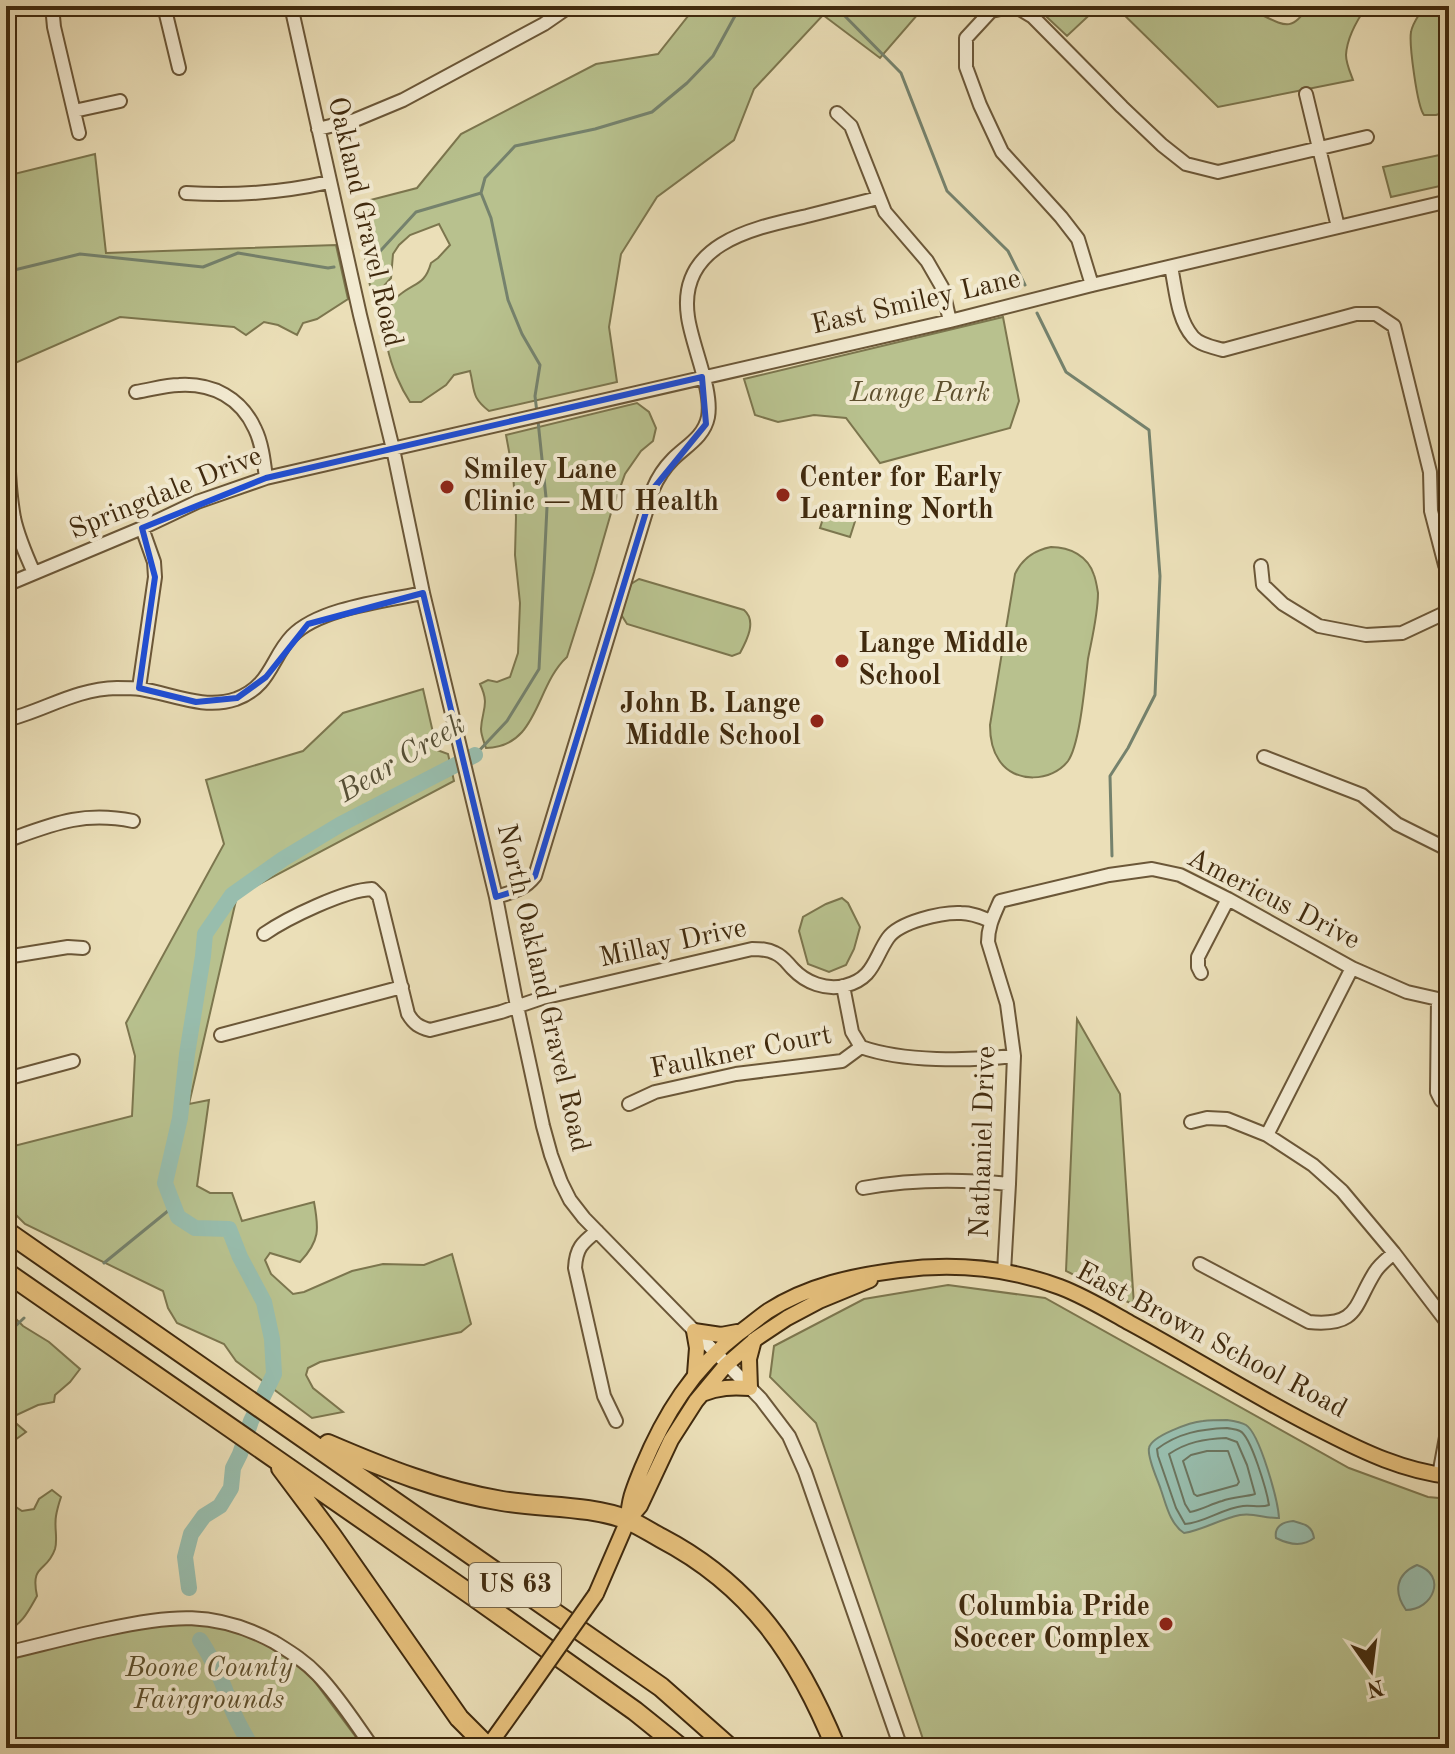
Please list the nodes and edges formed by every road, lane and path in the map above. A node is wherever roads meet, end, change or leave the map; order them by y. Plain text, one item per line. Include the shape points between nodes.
1 (52, 6) edge
2 (164, 6) edge
3 (291, 6) edge
4 (570, 6) edge
5 (179, 68) dead end
6 (1306, 94) dead end
7 (120, 101) dead end
8 (74, 111) junction
9 (837, 113) dead end
10 (318, 129) junction
11 (79, 133) dead end
12 (1367, 137) dead end
13 (1318, 149) junction
14 (329, 182) junction
15 (186, 193) dead end
16 (878, 198) junction
17 (1449, 201) edge
18 (1338, 227) junction
19 (1171, 267) junction
20 (1092, 285) junction
21 (950, 321) junction
22 (702, 377) junction
23 (136, 392) dead end
24 (8, 433) edge
25 (393, 449) junction
26 (266, 478) junction
27 (142, 528) junction
28 (1261, 566) dead end
29 (34, 573) junction
30 (1449, 574) edge
31 (6, 585) edge
32 (423, 593) junction
33 (1449, 611) edge
34 (139, 688) junction
35 (6, 720) edge
36 (1264, 757) dead end
37 (133, 821) dead end
38 (6, 841) edge
39 (1449, 850) edge
40 (496, 897) junction
41 (1228, 899) junction
42 (991, 921) junction
43 (264, 934) dead end
44 (83, 948) dead end
45 (6, 957) edge
46 (1352, 968) junction
47 (1201, 973) dead end
48 (843, 986) junction
49 (402, 987) junction
50 (1444, 999) edge
51 (517, 1006) junction
52 (221, 1035) dead end
53 (861, 1047) junction
54 (1014, 1056) junction
55 (73, 1061) dead end
56 (6, 1079) edge
57 (629, 1104) dead end
58 (1448, 1105) edge
59 (1191, 1122) dead end
60 (1267, 1135) junction
61 (1009, 1184) junction
62 (863, 1188) dead end
63 (6, 1231) edge
64 (597, 1231) junction
65 (1394, 1253) junction
66 (1200, 1264) dead end
67 (6, 1272) edge
68 (1004, 1272) junction
69 (1449, 1325) edge
70 (694, 1331) junction
71 (748, 1336) junction
72 (715, 1353) junction
73 (726, 1365) junction
74 (695, 1375) junction
75 (750, 1388) junction
76 (702, 1394) junction
77 (616, 1421) dead end
78 (1449, 1421) edge
79 (294, 1430) junction
80 (272, 1456) junction
81 (1444, 1475) edge
82 (628, 1520) junction
83 (6, 1653) edge
84 (373, 1748) edge
85 (488, 1748) edge
86 (681, 1748) edge
87 (730, 1748) edge
88 (836, 1748) edge
89 (901, 1748) edge

1 - 8 street
2 - 5 street
3 - 10 street, Oakland Gravel Road
4 - 10 street via 403,100
6 - 13 street
7 - 8 street
8 - 11 street
9 - 16 street via 851,126
10 - 14 street, Oakland Gravel Road
12 - 13 street
13 - 18 street
13 - 20 street via 1218,172 1186,164 1033,17 1015,6 991,11 966,38 966,67 980,105 1002,152 1078,239
14 - 15 street via 258,194
14 - 25 street, Oakland Gravel Road
16 - 21 street via 927,261 942,287
16 - 22 street via 755,228 708,254 694,271 687,294
17 - 18 street, East Smiley Lane
18 - 19 street, East Smiley Lane
19 - 20 street, East Smiley Lane
19 - 30 street via 1182,316 1193,337 1223,350 1356,314 1376,314 1394,326
20 - 21 street, East Smiley Lane
21 - 22 street, East Smiley Lane
22 - 25 street, East Smiley Lane
22 - 40 street via 706,424 668,464 653,489 535,876 519,890
23 - 26 street via 204,385 227,394 256,430
24 - 29 street via 14,519
25 - 26 street, Springdale Drive
25 - 32 street, North Oakland Gravel Road
26 - 27 street, Springdale Drive
27 - 29 street, Springdale Drive
27 - 34 street via 155,577
28 - 33 street via 1263,585 1319,626 1366,635 1402,633
29 - 31 street, Springdale Drive
32 - 34 street via 325,615 308,624 292,636 266,677 237,698 196,702
32 - 40 street, North Oakland Gravel Road
34 - 35 street via 88,692
36 - 39 street via 1362,795 1397,824
37 - 38 street via 77,818
40 - 51 street, North Oakland Gravel Road
41 - 42 street, Americus Drive via 1180,875 1152,869 1000,901
41 - 46 street, Americus Drive
41 - 47 street via 1198,957
42 - 48 street via 954,913 900,926 870,970
42 - 54 street, Nathaniel Drive via 988,942 1007,1004
43 - 49 street via 359,889 372,889 379,896
44 - 45 street
46 - 50 street, Americus Drive via 1407,992
46 - 60 street
48 - 51 street, Millay Drive via 814,983 776,953 752,949
48 - 53 street via 852,1032
49 - 51 street, Millay Drive via 408,1014 430,1030
49 - 52 street
50 - 58 street via 1437,1092
51 - 64 street, North Oakland Gravel Road via 551,1155 570,1200
53 - 54 street via 882,1054 978,1060
53 - 57 street, Faulkner Court via 842,1061 736,1074 655,1092
54 - 61 street, Nathaniel Drive
55 - 56 street
59 - 60 street via 1227,1119
60 - 65 street via 1342,1191
61 - 62 street via 914,1181
61 - 68 street, Nathaniel Drive
63 - 79 highway, US 63
64 - 70 street, North Oakland Gravel Road
64 - 77 street via 582,1243 575,1268 604,1396
65 - 66 street via 1377,1268 1354,1312 1319,1323
65 - 69 street
67 - 80 highway, US 63
68 - 71 main road, East Brown School Road via 897,1270
68 - 81 main road, East Brown School Road via 1094,1303 1367,1453
70 - 71 main road
70 - 72 street, North Oakland Gravel Road
70 - 74 main road
71 - 72 main road, East Brown School Road
71 - 73 main road, East Brown School Road
71 - 75 main road
72 - 73 street, North Oakland Gravel Road
72 - 74 main road, East Brown School Road
73 - 75 street, North Oakland Gravel Road
73 - 76 main road
74 - 82 main road, East Brown School Road via 653,1443 629,1502
75 - 76 main road
75 - 89 street, North Oakland Gravel Road via 800,1457
76 - 82 main road
78 - 81 street
79 - 82 highway via 385,1469 463,1493
79 - 87 highway, US 63 via 661,1687
80 - 85 highway via 459,1718
80 - 86 highway, US 63
82 - 85 main road, bridge via 596,1594
82 - 88 highway via 687,1551 758,1613 797,1666
83 - 84 street via 159,1619 220,1621 253,1631 295,1655 338,1698

